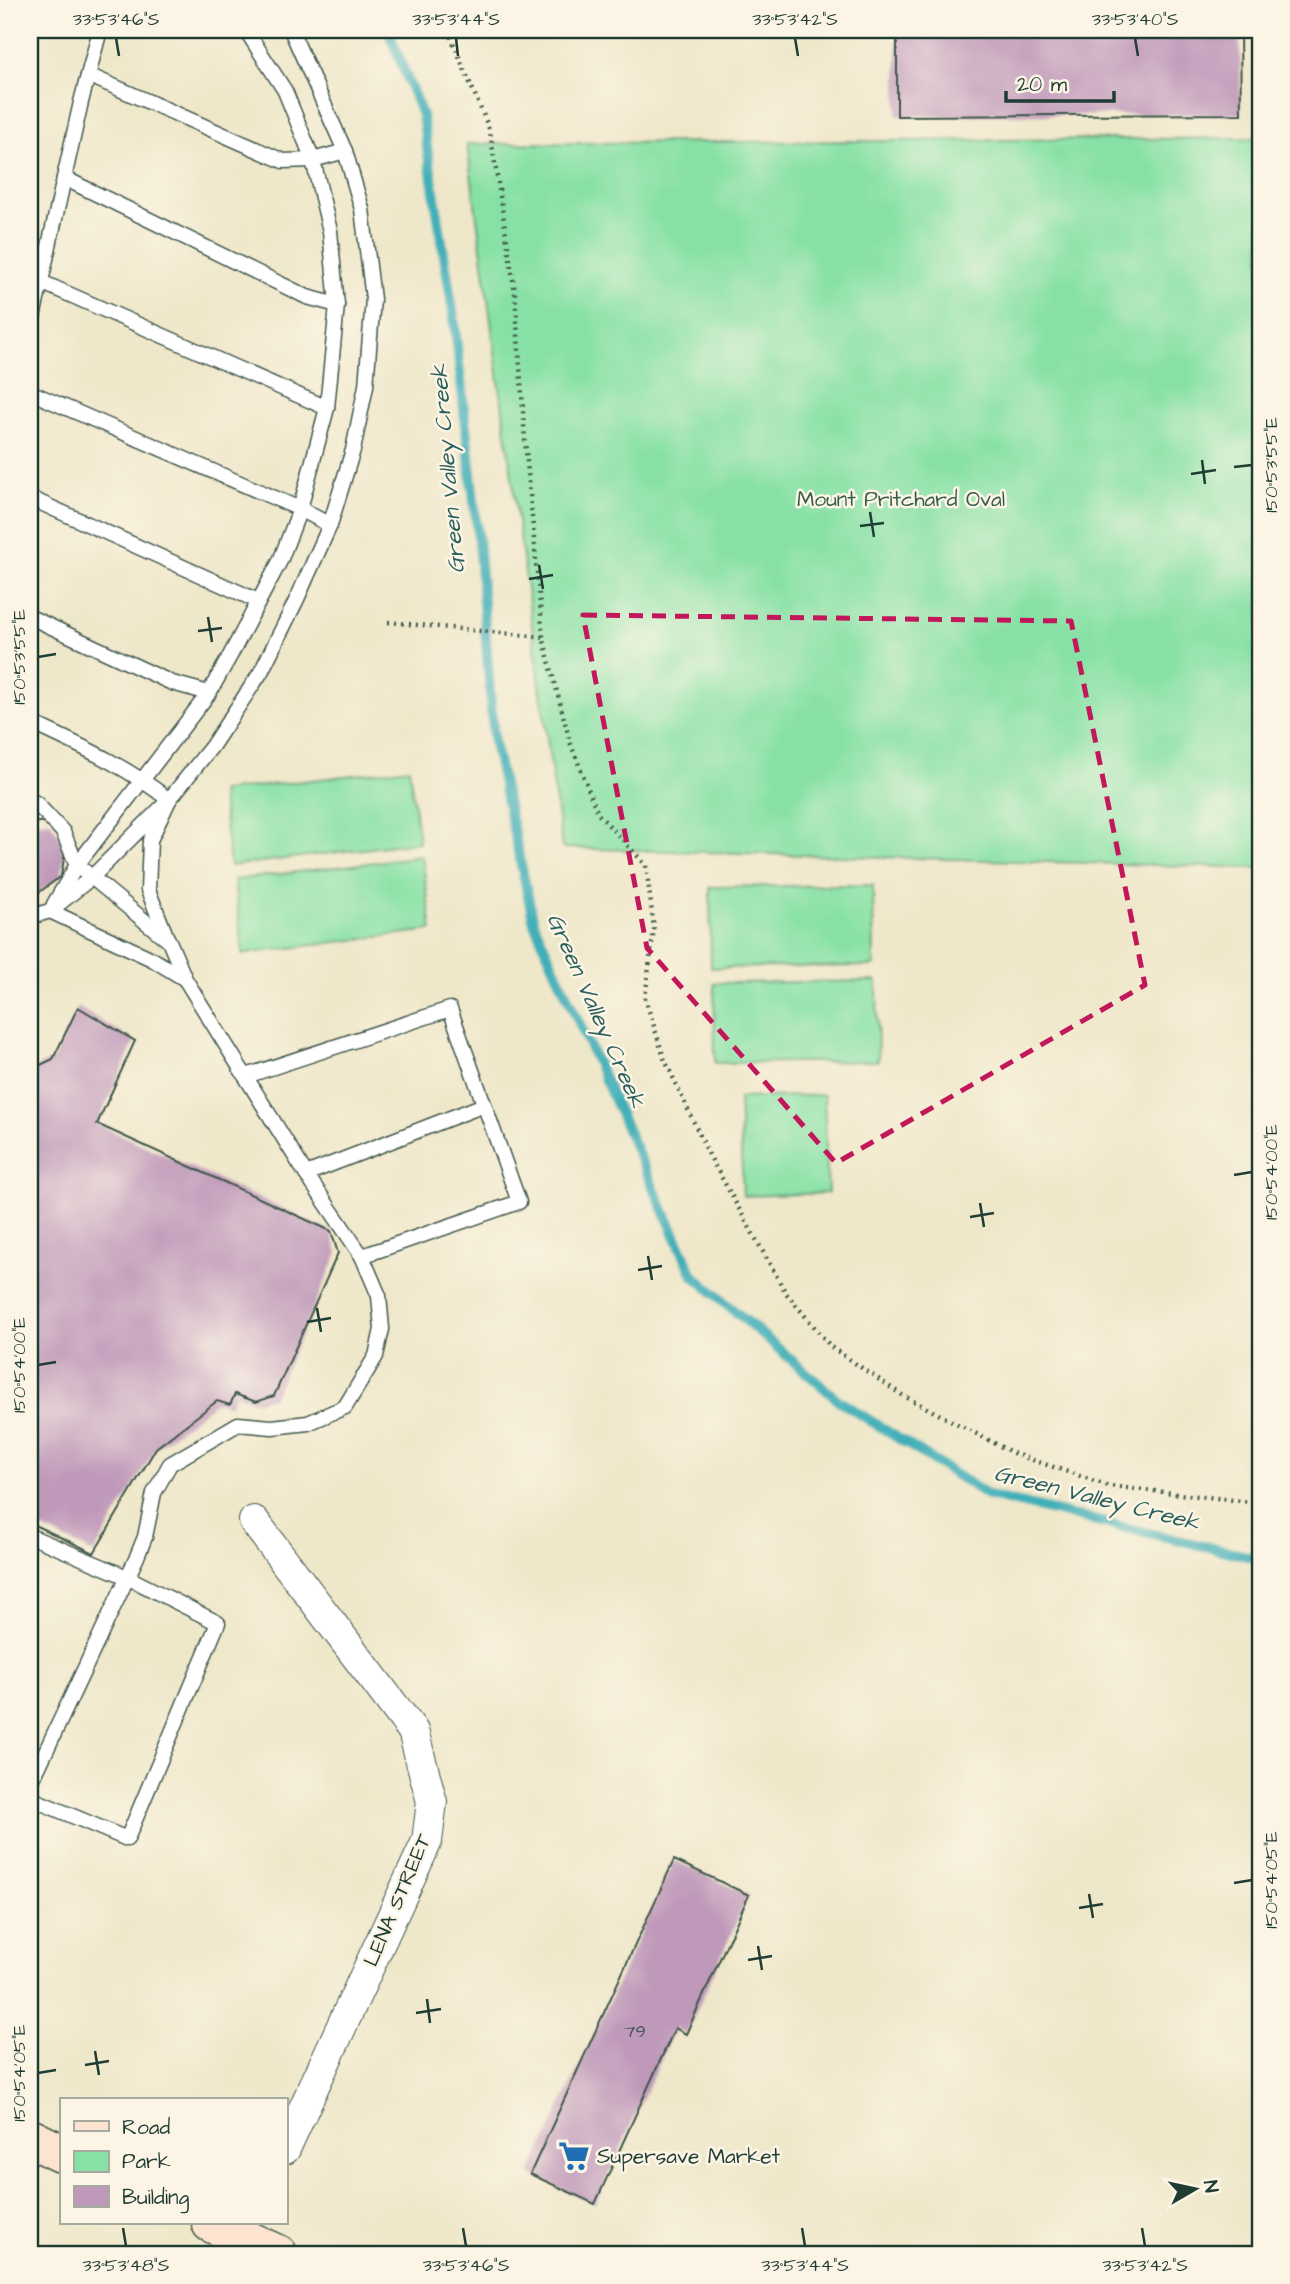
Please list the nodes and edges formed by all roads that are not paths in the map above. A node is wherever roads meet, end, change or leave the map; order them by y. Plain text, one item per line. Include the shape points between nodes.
1 (100, 30) edge
2 (246, 30) edge
3 (291, 30) edge
4 (88, 75) junction
5 (345, 151) junction
6 (313, 159) junction
7 (64, 178) junction
8 (41, 282) junction
9 (337, 305) junction
10 (30, 331) edge
11 (30, 392) edge
12 (327, 408) junction
13 (30, 498) edge
14 (300, 509) junction
15 (330, 525) junction
16 (258, 601) junction
17 (30, 617) edge
18 (209, 693) junction
19 (30, 722) edge
20 (142, 778) junction
21 (169, 800) junction
22 (30, 801) edge
23 (77, 865) junction
24 (92, 877) junction
25 (50, 911) junction
26 (30, 916) edge
27 (169, 941) junction
28 (185, 979) junction
29 (246, 1076) junction
30 (484, 1105) junction
31 (306, 1174) junction
32 (362, 1256) junction
33 (254, 1521) dead end
34 (30, 1536) edge
35 (128, 1577) junction
36 (30, 1784) edge
37 (30, 1798) edge
38 (30, 2138) edge
39 (287, 2145) edge
40 (60, 2153) edge
41 (236, 2228) edge
42 (278, 2254) edge

1 - 4 lane
2 - 6 lane via 285,91
3 - 5 lane
4 - 6 lane via 283,161
4 - 7 lane
5 - 6 lane
5 - 15 lane via 362,209 373,299 366,386
6 - 9 lane via 330,231
7 - 8 lane
7 - 9 lane via 307,296
8 - 10 lane
8 - 12 lane
9 - 12 lane
11 - 14 lane
12 - 14 lane
13 - 16 lane
14 - 15 lane
14 - 16 lane
15 - 21 lane via 261,672
16 - 18 lane
17 - 18 lane via 172,683
18 - 20 lane
19 - 20 lane
20 - 21 lane
20 - 23 lane
21 - 24 lane
21 - 27 lane via 150,840 148,890
22 - 23 lane via 63,832
23 - 24 lane
23 - 25 lane
24 - 25 lane
24 - 27 lane
25 - 26 lane
25 - 28 lane
27 - 28 lane
28 - 29 lane
29 - 30 lane via 450,1009
29 - 31 lane
30 - 31 lane
30 - 32 lane via 519,1202
31 - 32 lane
32 - 35 lane via 379,1296 382,1329 376,1356 345,1407 308,1423 238,1424 170,1464 154,1493 145,1537
33 - 39 street, LENA STREET via 413,1731 432,1802 427,1841
34 - 35 lane
35 - 36 lane
35 - 37 lane via 218,1623 127,1839
38 - 40 main road
41 - 42 main road

